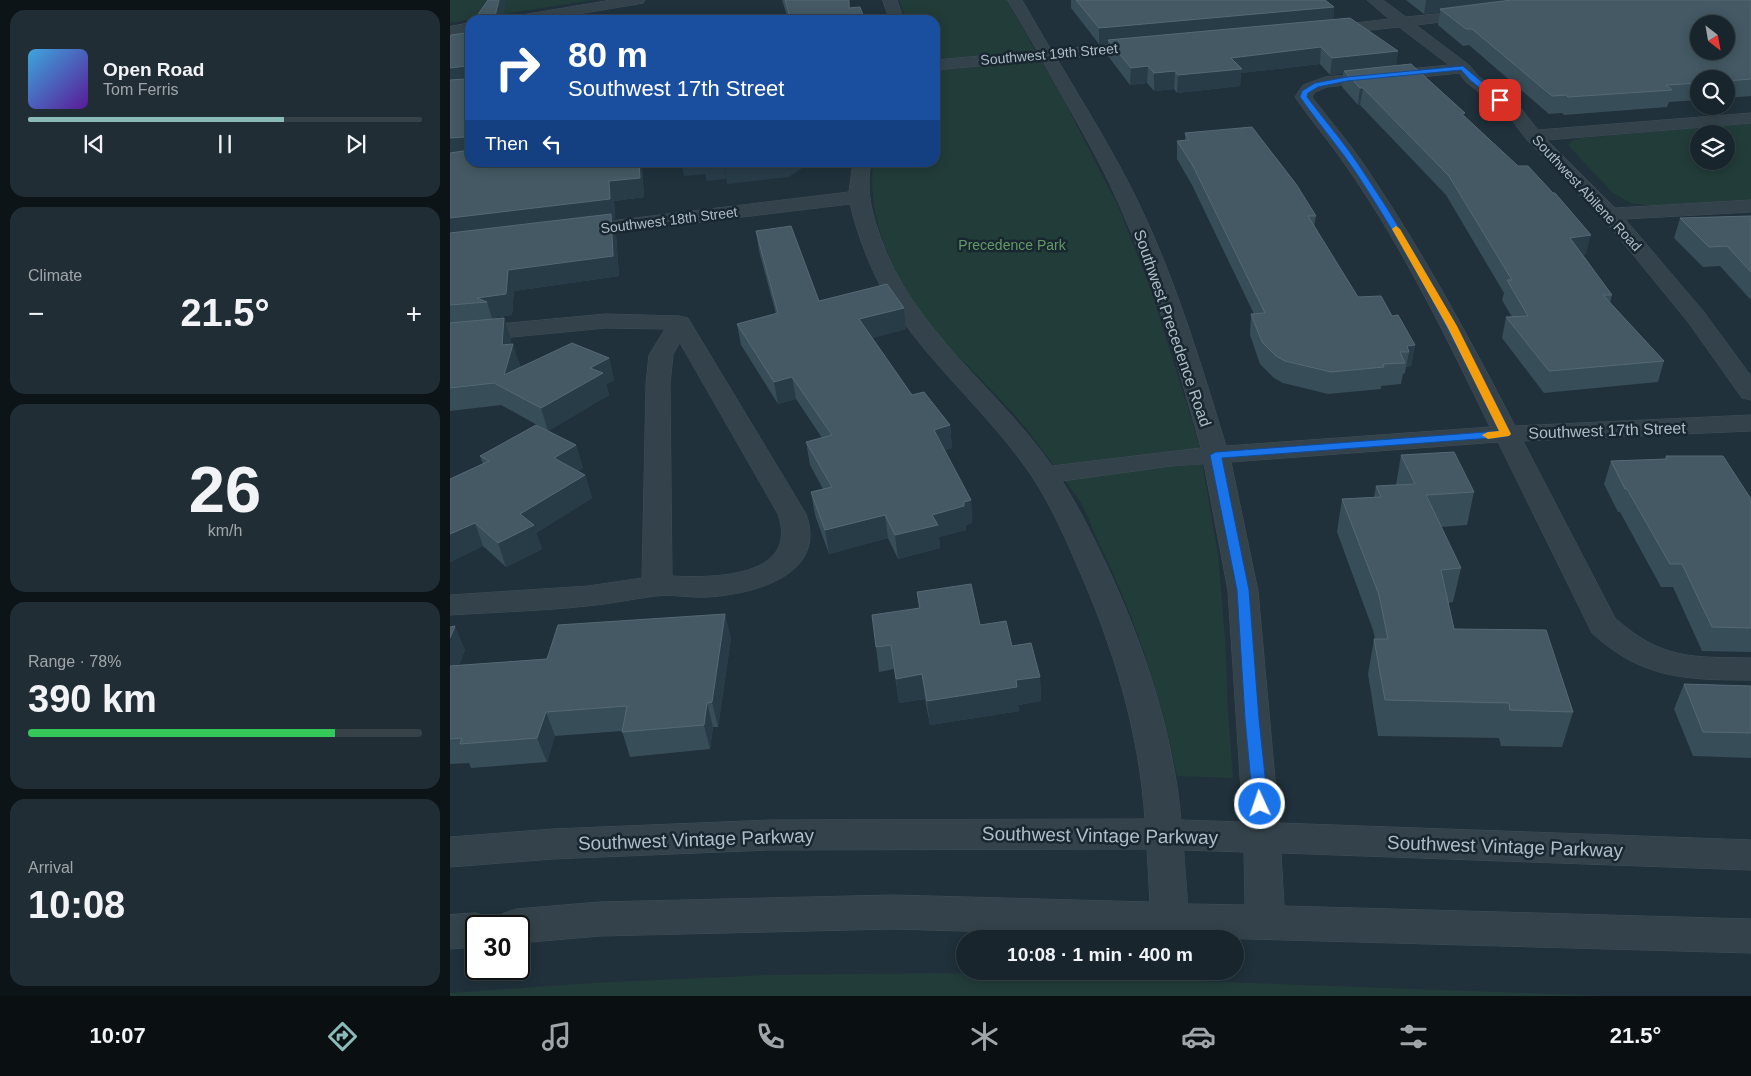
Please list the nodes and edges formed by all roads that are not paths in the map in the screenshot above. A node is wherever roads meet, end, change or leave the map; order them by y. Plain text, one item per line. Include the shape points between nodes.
1 (638, 0) edge
2 (890, 0) edge
3 (1015, 0) edge
4 (1374, 0) edge
5 (1493, 12) edge
6 (546, 15) edge
7 (895, 15) edge
8 (1402, 22) junction
9 (465, 29) edge
10 (1313, 31) edge
11 (450, 32) edge
12 (1158, 45) edge
13 (1047, 55) junction
14 (940, 65) edge
15 (1463, 68) junction
16 (1751, 118) edge
17 (1533, 136) junction
18 (861, 167) edge
19 (858, 197) junction
20 (1751, 206) edge
21 (1610, 214) junction
22 (558, 233) edge
23 (680, 323) junction
24 (450, 336) edge
25 (1751, 393) edge
26 (1751, 423) edge
27 (1505, 434) junction
28 (1216, 455) junction
29 (1045, 475) junction
30 (657, 586) junction
31 (450, 606) edge
32 (1751, 669) edge
33 (1164, 835) junction
34 (1261, 836) junction
35 (450, 852) edge
36 (1751, 855) edge
37 (1170, 920) junction
38 (1265, 922) junction
39 (530, 925) edge
40 (465, 931) edge
41 (450, 932) edge
42 (1751, 936) edge

1 - 6 street
2 - 7 street
3 - 13 street, Southwest Precedence Road
4 - 8 street, Southwest Abilene Road
5 - 8 street
8 - 10 street
8 - 15 street, Southwest Abilene Road
9 - 11 street
12 - 13 street, Southwest 19th Street
13 - 14 street, Southwest 19th Street
13 - 28 street, Southwest Precedence Road via 1095,138 1128,204 1189,363
15 - 17 street, Southwest Abilene Road via 1472,79 1514,111
15 - 27 street via 1325,82 1309,88 1303,97 1339,142 1386,211 1452,326
16 - 17 street
17 - 21 street, Southwest Abilene Road
18 - 19 street
19 - 22 street, Southwest 18th Street
19 - 29 street via 869,236 901,304
20 - 21 street
21 - 25 street, Southwest Abilene Road via 1696,317
23 - 24 street via 606,321
23 - 30 street via 661,355 660,365
23 - 30 street via 792,514 798,530 794,550 787,559 749,580 714,586
26 - 27 street, Southwest 17th Street
27 - 28 street, Southwest 17th Street
27 - 32 street via 1603,625 1613,635 1635,652 1661,662
28 - 29 street, Southwest 17th Street
28 - 34 street, Southwest Precedence Road via 1243,590 1260,788
29 - 33 street via 1103,589 1126,647 1147,718 1160,784
30 - 31 street via 588,596
33 - 34 street, Southwest Vintage Parkway
33 - 35 street, Southwest Vintage Parkway via 770,835 553,844
33 - 37 street
34 - 36 street, Southwest Vintage Parkway
34 - 38 street, Southwest Precedence Road
37 - 38 street
37 - 39 street via 892,912 600,919
38 - 42 street
40 - 41 street

